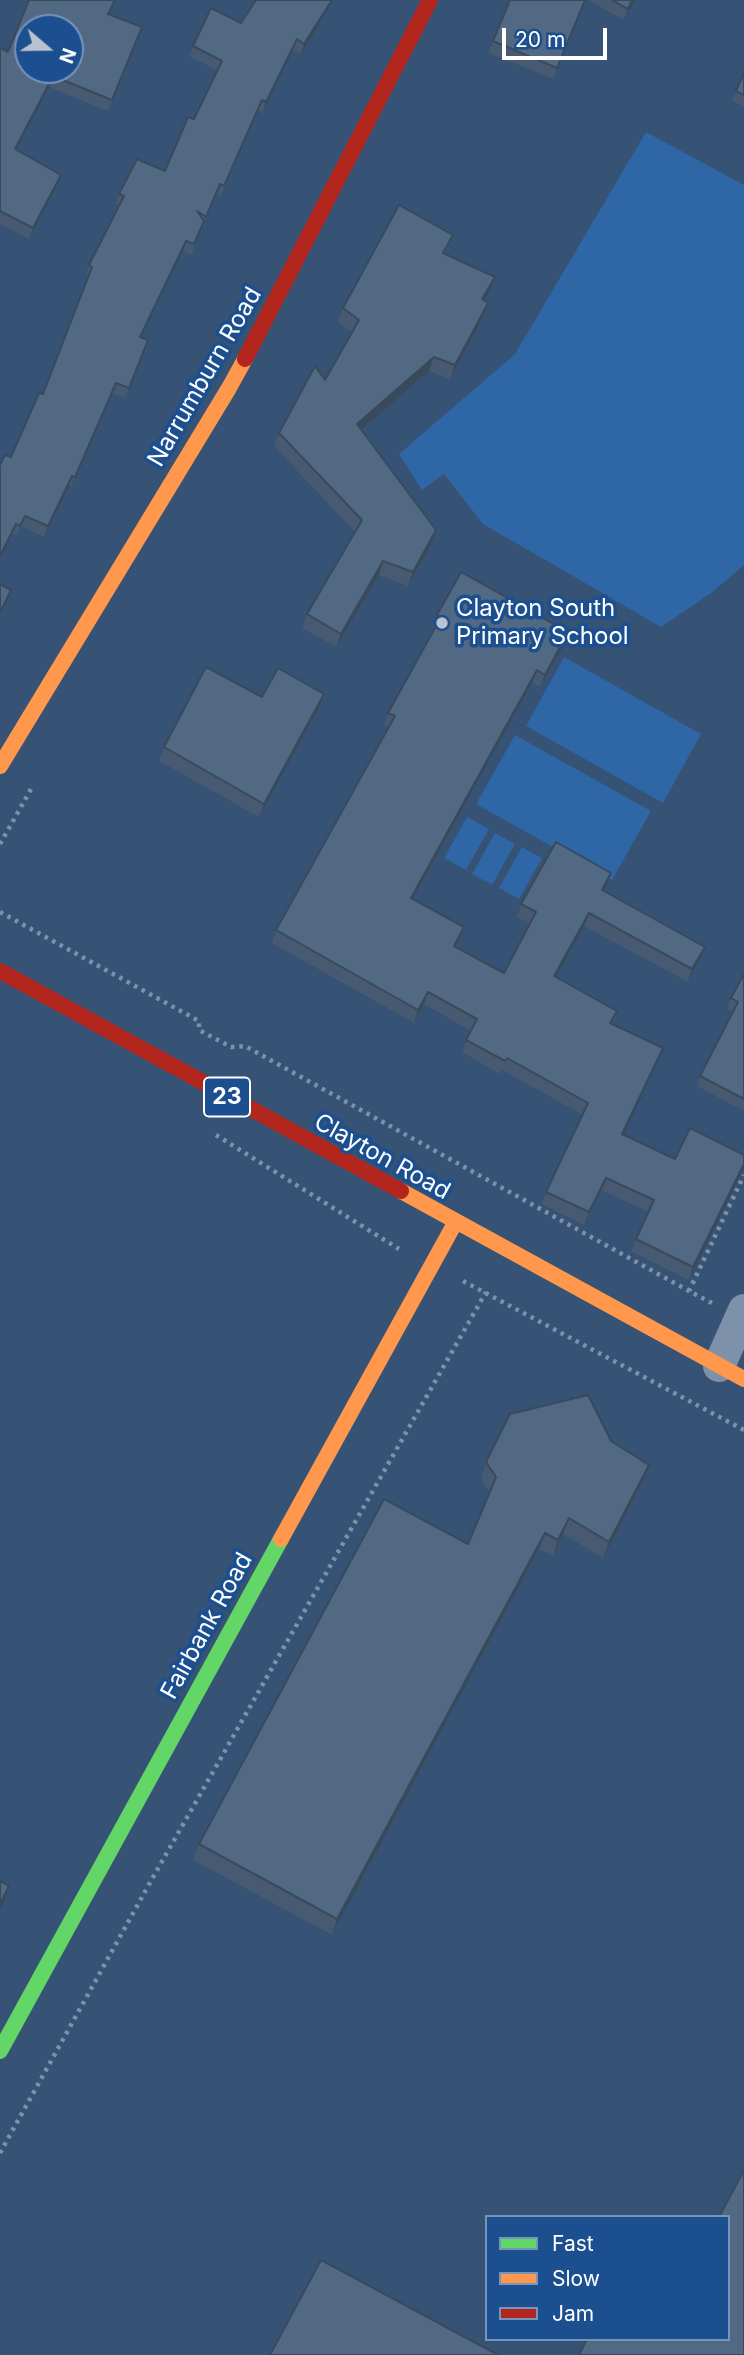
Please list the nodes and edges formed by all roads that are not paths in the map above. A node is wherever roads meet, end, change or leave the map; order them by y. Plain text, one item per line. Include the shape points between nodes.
1 (430, 0) edge
2 (0, 766) edge
3 (0, 971) edge
4 (455, 1223) junction
5 (742, 1313) edge
6 (731, 1373) edge
7 (0, 2051) edge

1 - 2 main road, Narrumburn Road via 229,388
3 - 4 main road, Clayton Road / 23
4 - 6 main road, Clayton Road / 23
4 - 7 main road, Fairbank Road
5 - 6 street

